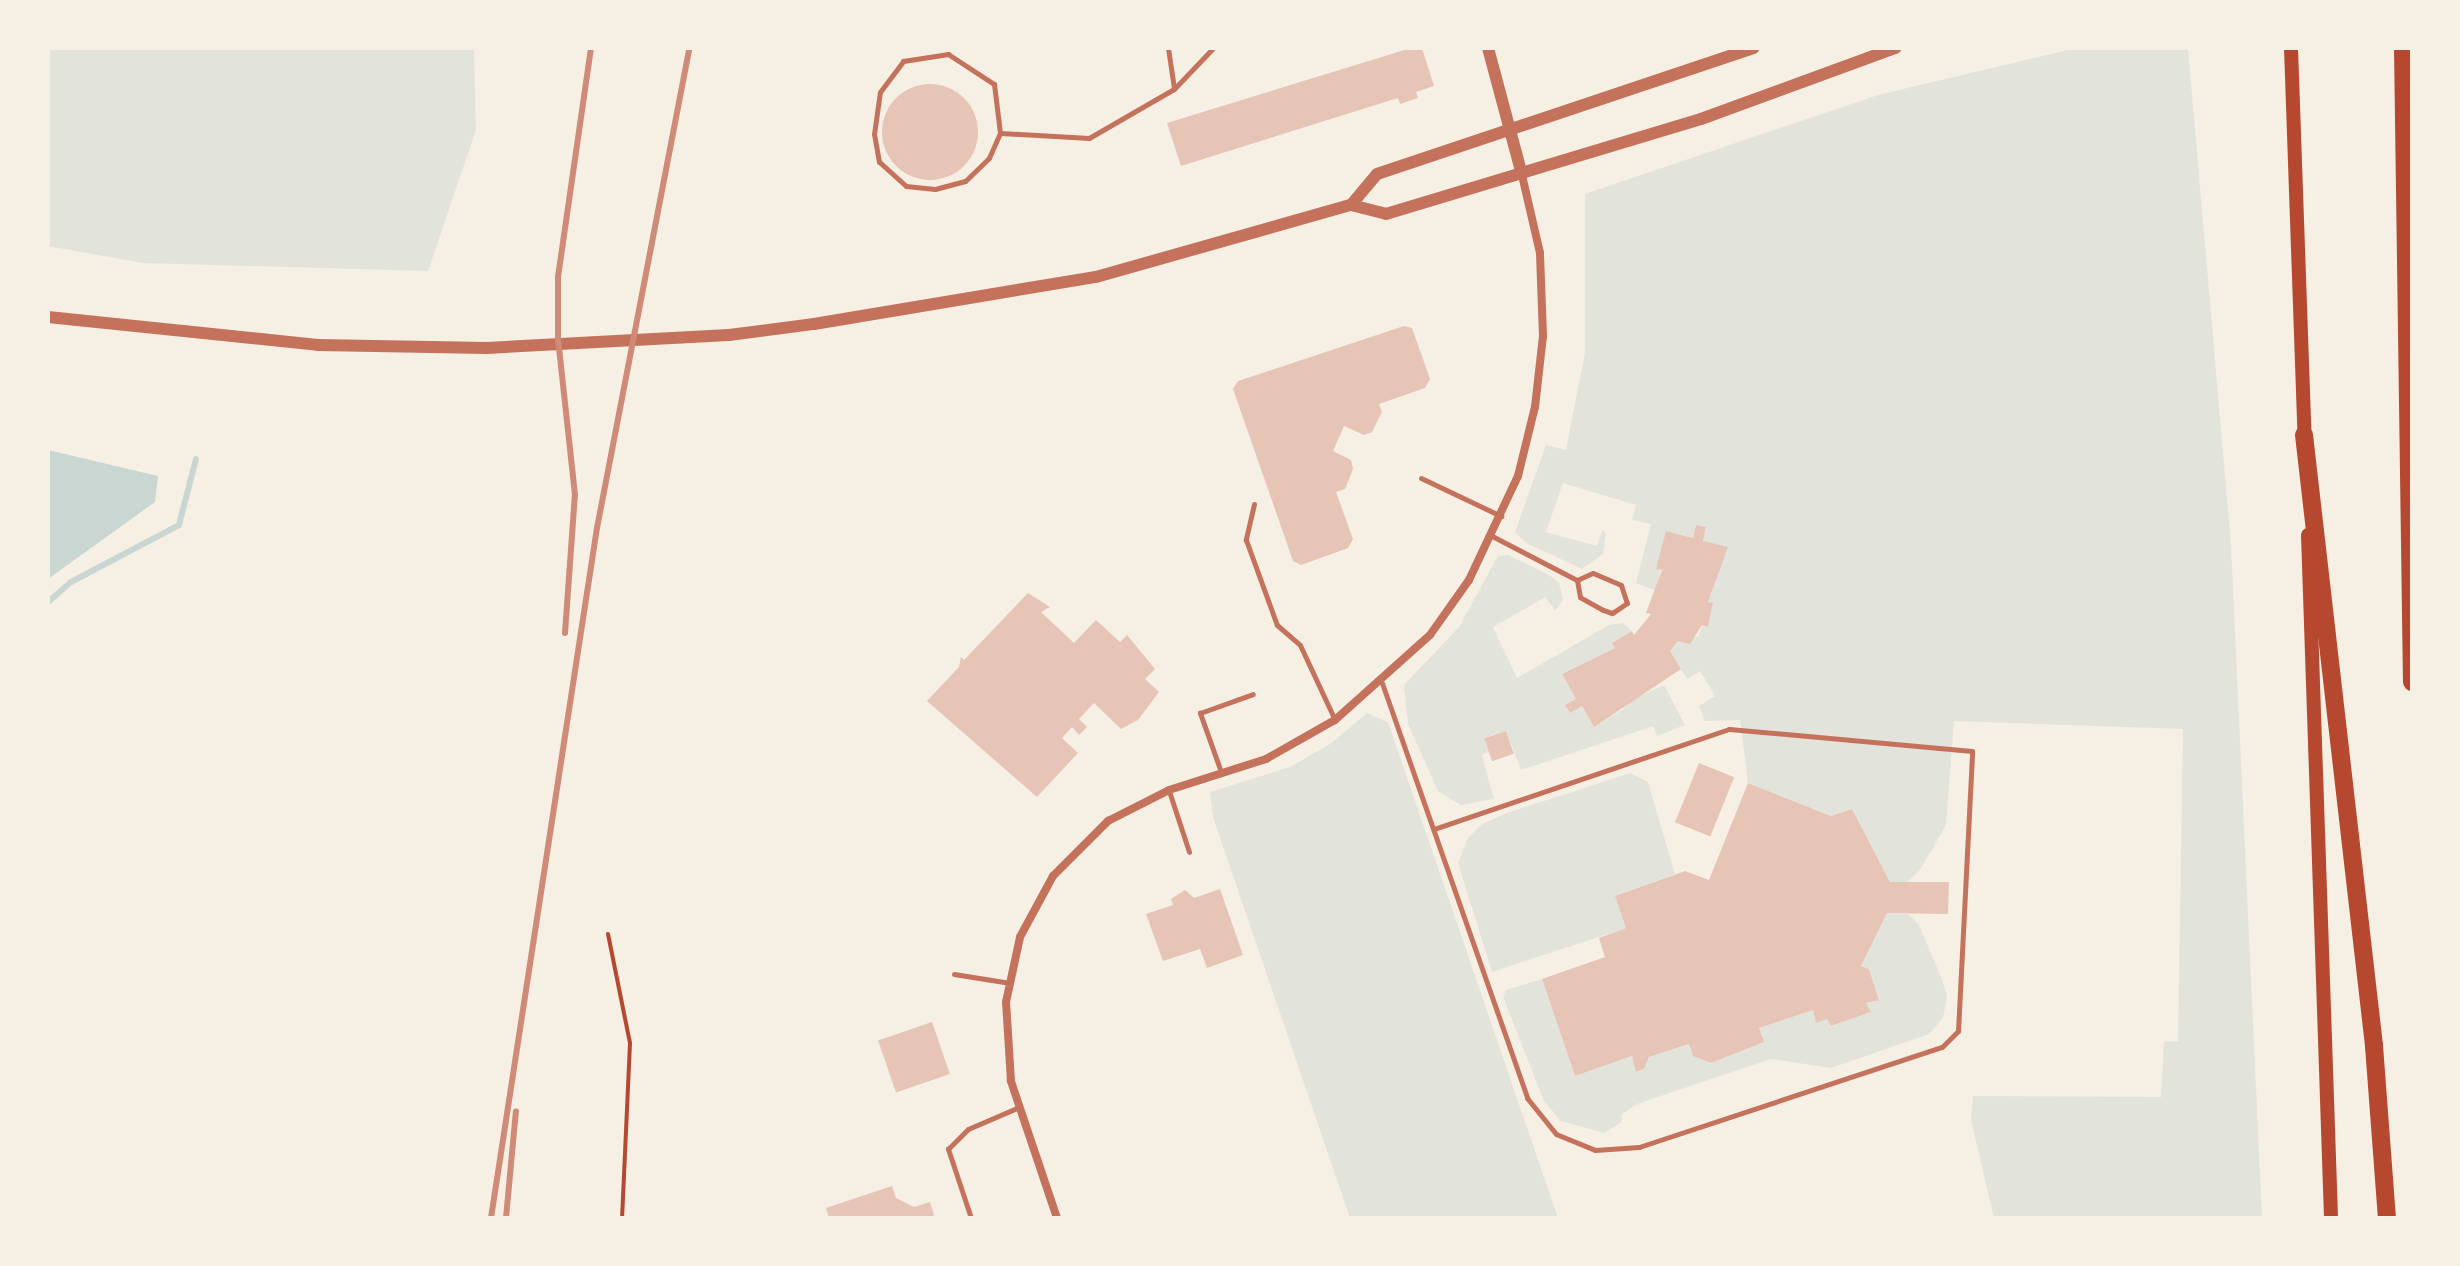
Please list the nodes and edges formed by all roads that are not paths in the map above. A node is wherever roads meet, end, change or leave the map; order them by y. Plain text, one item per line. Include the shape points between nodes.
1 (1168, 48) edge
2 (1213, 48) edge
3 (1488, 48) edge
4 (1753, 48) edge
5 (1895, 48) edge
6 (2281, 48) edge
7 (2291, 48) edge
8 (2403, 48) edge
9 (1174, 89) junction
10 (2292, 97) junction
11 (1508, 130) junction
12 (1000, 133) junction
13 (1522, 175) junction
14 (1351, 205) junction
15 (48, 317) edge
16 (2304, 435) junction
17 (1421, 478) dead end
18 (1254, 504) dead end
19 (1502, 516) junction
20 (1492, 536) junction
21 (1577, 580) junction
22 (2412, 682) edge
23 (1382, 683) junction
24 (1253, 694) dead end
25 (1335, 720) junction
26 (1221, 772) junction
27 (1169, 790) junction
28 (1433, 829) junction
29 (1189, 852) dead end
30 (954, 974) dead end
31 (1010, 983) junction
32 (1019, 1106) junction
33 (1054, 1217) edge
34 (971, 1218) edge
35 (2331, 1218) edge
36 (2387, 1218) edge

1 - 9 lane
2 - 9 lane
3 - 11 street
4 - 11 street
5 - 13 street via 1701,119
6 - 10 main road
7 - 10 main road
8 - 22 highway
9 - 12 lane via 1089,138
10 - 16 main road
11 - 13 street
11 - 14 street via 1377,174
12 - 12 lane via 994,84 948,54 903,61 880,92 874,134 879,162 906,186 935,189 965,181 989,158
13 - 14 street via 1386,214
13 - 19 street via 1540,253 1543,336 1535,407
14 - 15 street via 1096,277 729,335 487,348 318,345
16 - 35 main road
16 - 36 highway via 2374,1046
17 - 19 lane
18 - 25 lane via 1246,540 1277,625 1300,645
19 - 20 street
20 - 21 lane
20 - 23 street via 1430,635
21 - 21 lane via 1593,573 1621,585 1627,603 1612,613 1603,610 1580,597
23 - 25 street
23 - 28 lane
24 - 26 lane via 1200,713
25 - 26 street via 1266,759
26 - 27 street
27 - 29 lane
27 - 31 street via 1108,821 1053,876 1020,937
28 - 28 lane via 1527,1098 1556,1134 1595,1150 1639,1147 1942,1047 1958,1031 1972,751 1729,729
30 - 31 lane
31 - 32 street via 1006,1002 1011,1081
32 - 33 street
32 - 34 lane via 968,1129 948,1149

